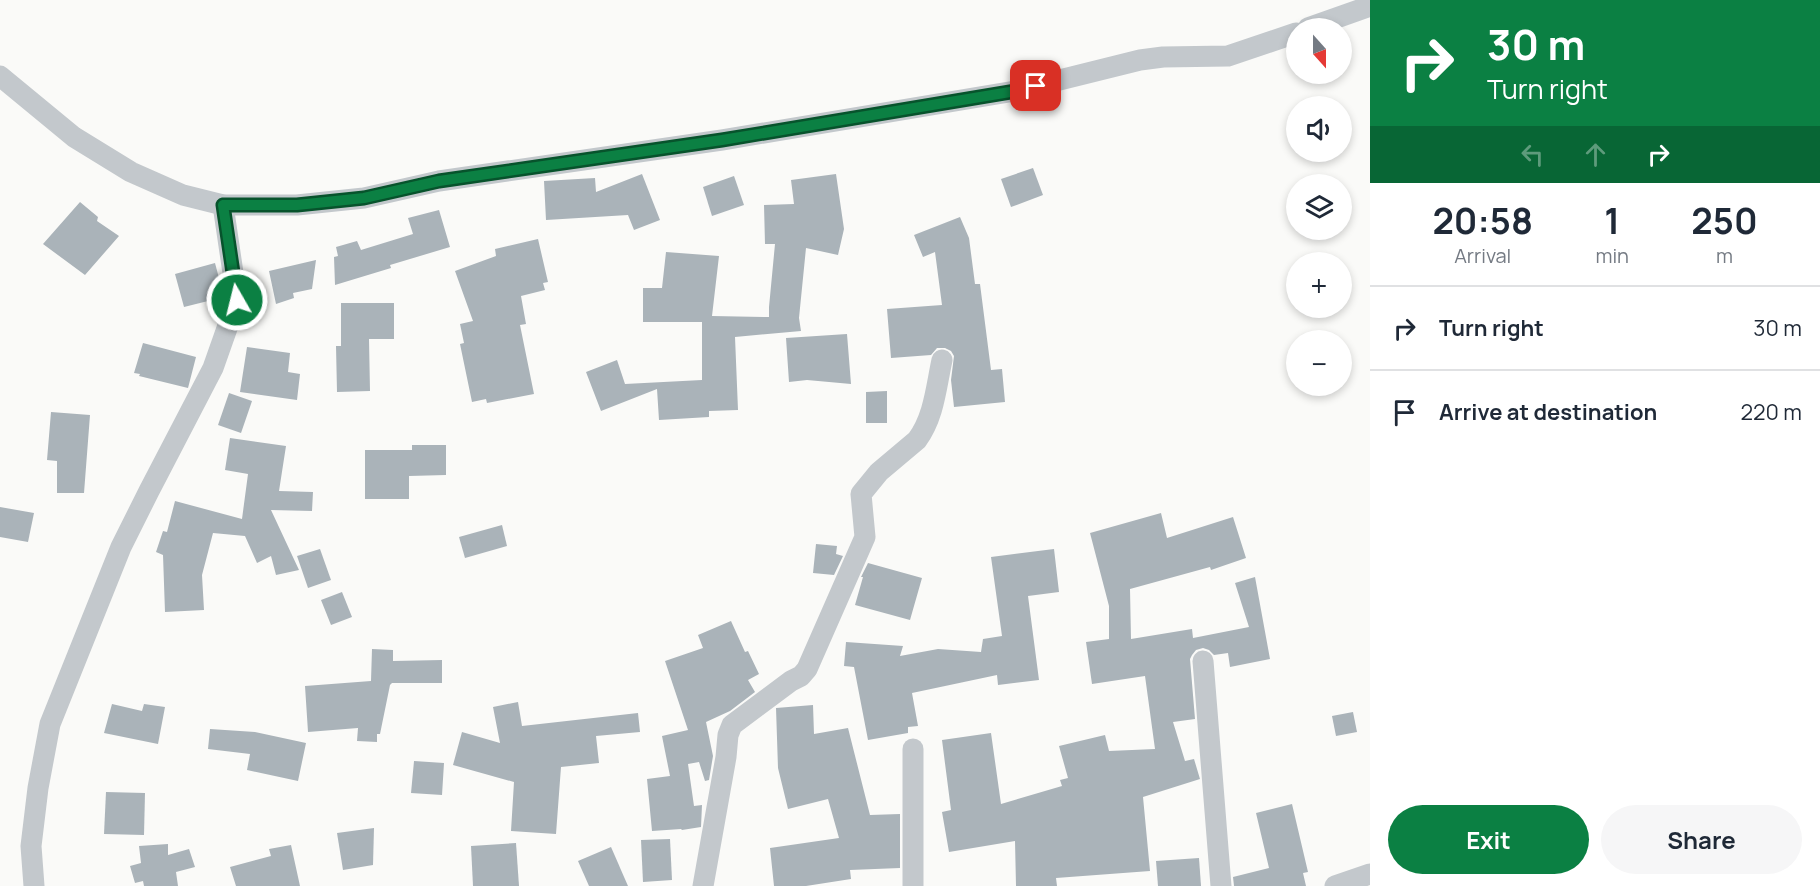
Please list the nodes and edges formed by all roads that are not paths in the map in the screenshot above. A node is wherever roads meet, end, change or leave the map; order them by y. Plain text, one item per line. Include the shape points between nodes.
1 (1370, 6) edge
2 (1336, 18) edge
3 (1286, 36) edge
4 (0, 76) edge
5 (223, 205) junction
6 (942, 360) dead end
7 (1203, 661) dead end
8 (913, 749) dead end
9 (1370, 874) edge
10 (34, 886) edge
11 (703, 886) edge
12 (913, 886) edge
13 (1221, 886) edge
14 (1335, 886) edge

1 - 2 street
3 - 5 street via 1227,56 1140,60 1016,91 722,140 439,181 364,198 297,205
4 - 5 street via 74,137 131,172 183,195
5 - 10 street via 237,300 213,368 122,547 50,724 31,846
6 - 11 street via 931,412 921,434 879,472 861,495 865,537 807,669 732,725
7 - 13 street
8 - 12 street
9 - 14 street

